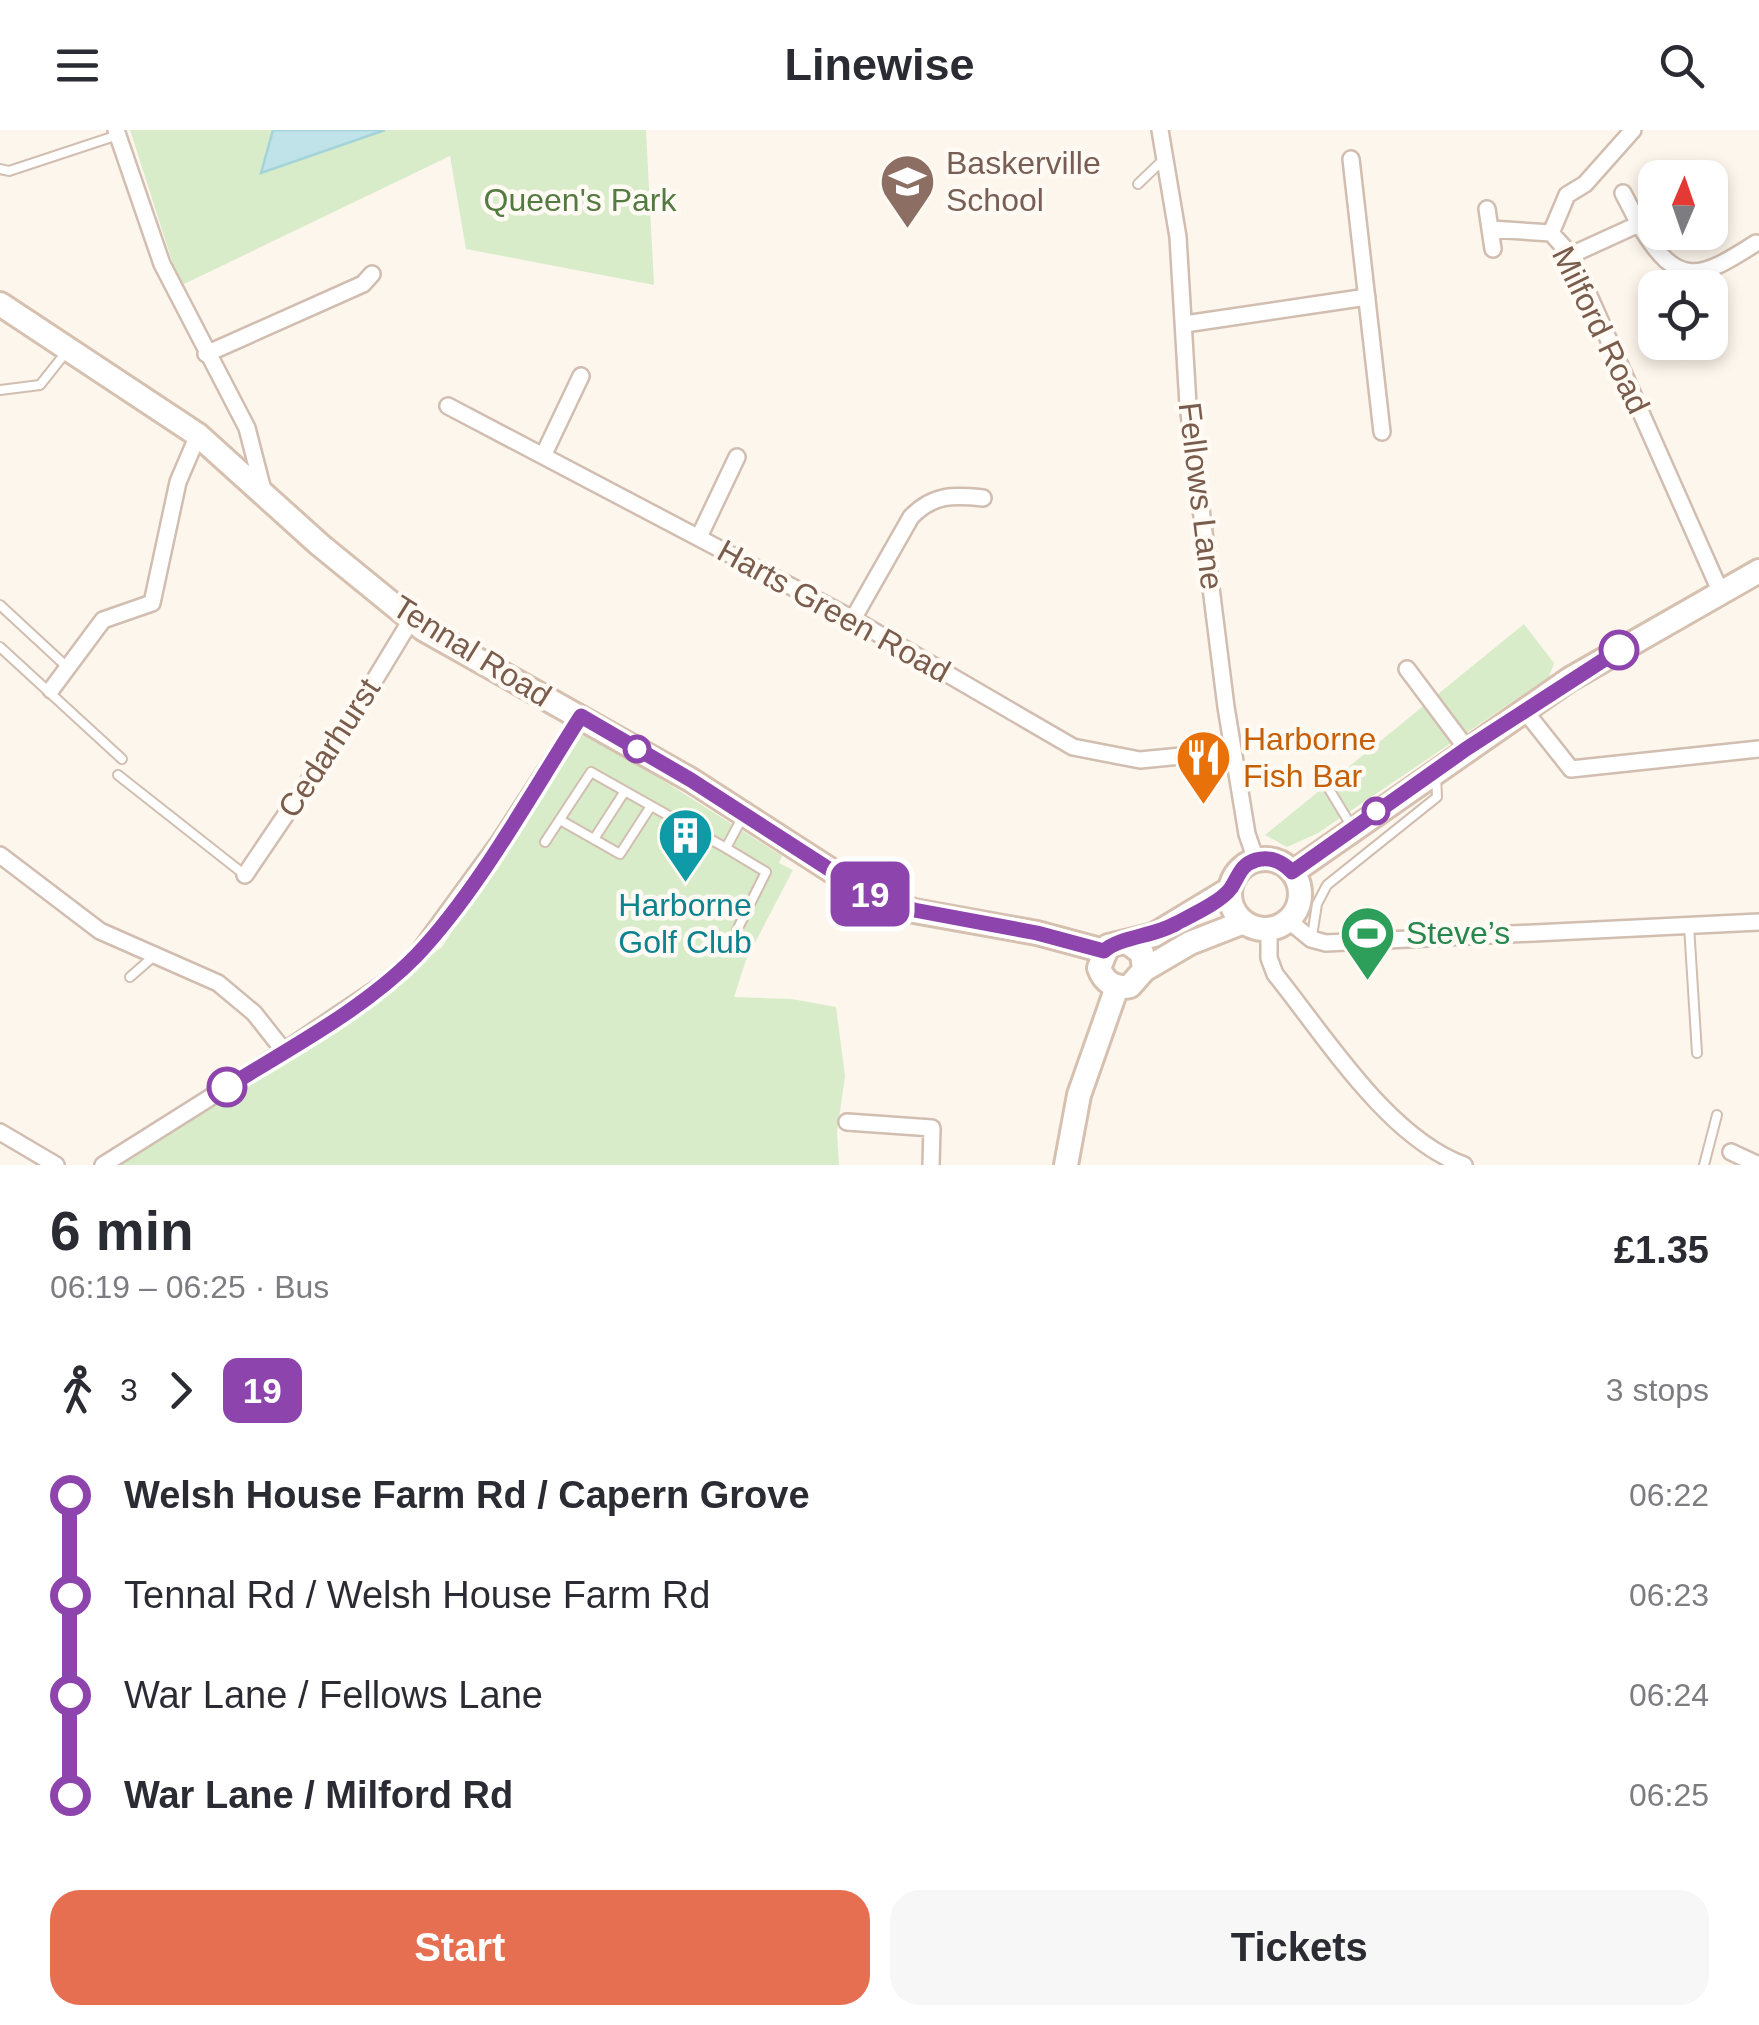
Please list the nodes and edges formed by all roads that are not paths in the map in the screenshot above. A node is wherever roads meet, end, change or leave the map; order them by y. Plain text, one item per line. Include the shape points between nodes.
1 (1160, 130) edge
2 (1634, 130) edge
3 (117, 132) edge
4 (1167, 158) junction
5 (1350, 159) dead end
6 (0, 169) edge
7 (1138, 184) dead end
8 (1623, 193) dead end
9 (1487, 209) dead end
10 (1638, 222) edge
11 (1638, 224) edge
12 (1492, 228) junction
13 (1551, 234) junction
14 (1728, 243) edge
15 (1756, 243) dead end
16 (1493, 249) dead end
17 (1658, 250) edge
18 (1571, 255) junction
19 (1737, 255) junction
20 (369, 285) dead end
21 (1367, 296) junction
22 (0, 304) edge
23 (1185, 324) junction
24 (70, 347) junction
25 (206, 354) junction
26 (581, 376) dead end
27 (0, 390) edge
28 (448, 406) dead end
29 (1382, 432) dead end
30 (198, 434) junction
31 (543, 456) junction
32 (737, 457) dead end
33 (263, 490) junction
34 (984, 498) dead end
35 (699, 536) junction
36 (1759, 571) edge
37 (1721, 593) junction
38 (0, 606) edge
39 (853, 619) junction
40 (411, 620) junction
41 (0, 647) edge
42 (67, 666) junction
43 (1407, 668) dead end
44 (51, 690) junction
45 (1526, 711) junction
46 (581, 716) junction
47 (1466, 749) junction
48 (1759, 749) edge
49 (1234, 751) junction
50 (122, 759) dead end
51 (1436, 771) junction
52 (118, 775) dead end
53 (1329, 790) dead end
54 (625, 791) junction
55 (651, 806) junction
56 (744, 814) junction
57 (560, 820) junction
58 (1352, 828) junction
59 (594, 839) junction
60 (545, 842) dead end
61 (726, 848) junction
62 (0, 855) edge
63 (1256, 860) junction
64 (1292, 872) junction
65 (245, 874) joint
66 (1230, 889) junction
67 (1244, 922) junction
68 (1759, 922) edge
69 (1279, 925) junction
70 (1689, 926) junction
71 (737, 930) dead end
72 (1311, 939) junction
73 (1128, 943) junction
74 (1104, 951) junction
75 (154, 956) junction
76 (1144, 970) junction
77 (130, 977) dead end
78 (1117, 987) junction
79 (284, 1051) junction
80 (1697, 1052) dead end
81 (1717, 1114) dead end
82 (847, 1122) dead end
83 (0, 1132) edge
84 (1731, 1152) dead end
85 (56, 1165) edge
86 (104, 1165) edge
87 (931, 1165) edge
88 (1066, 1165) edge
89 (1464, 1165) edge
90 (1704, 1165) edge
91 (1759, 1165) edge

1 - 4 street, Fellows Lane
2 - 13 street via 1585,184 1566,195
3 - 6 lane
3 - 25 street via 162,264
4 - 7 lane
4 - 23 street, Fellows Lane
5 - 21 street
8 - 10 street
9 - 12 street
11 - 18 street
12 - 13 street, Milford Road
12 - 16 street
13 - 18 street, Milford Road
14 - 19 street
15 - 19 street
17 - 19 street via 1668,264 1690,273 1714,270
18 - 37 street, Milford Road
20 - 25 street
21 - 23 street
21 - 29 street
22 - 24 street, Tennal Road
23 - 49 street, Fellows Lane via 1188,405
24 - 27 lane via 40,385
24 - 30 street, Tennal Road
25 - 33 street via 247,428
26 - 31 street
28 - 31 street, Harts Green Road
30 - 33 street, Tennal Road
30 - 42 street via 178,482 152,604 102,620
31 - 35 street, Harts Green Road
32 - 35 street
33 - 40 street, Tennal Road
34 - 39 street via 950,494 925,503
35 - 39 street, Harts Green Road
36 - 37 street
37 - 45 street
38 - 42 lane
39 - 49 street, Harts Green Road via 1073,747 1140,760
40 - 46 street, Tennal Road
40 - 65 street, Cedarhurst
41 - 44 lane
42 - 44 street
43 - 47 street
44 - 50 lane
45 - 47 street
45 - 48 street via 1571,769
46 - 56 street, Tennal Road
46 - 79 street via 414,957
47 - 51 street
49 - 63 street, Fellows Lane
51 - 58 street
51 - 72 lane via 1437,797 1328,886
52 - 65 lane
53 - 58 lane
54 - 55 lane
54 - 57 lane via 591,772
54 - 59 lane
55 - 59 lane via 620,854
55 - 61 lane
56 - 61 lane
56 - 74 street, Tennal Road via 863,891 914,910
57 - 59 lane
57 - 60 lane
58 - 64 street
61 - 71 lane via 766,872
62 - 75 street via 100,931
63 - 64 street via 1276,860
63 - 66 street via 1239,871
64 - 69 street via 1301,892
66 - 67 street
66 - 73 street via 1174,925
67 - 69 street
67 - 76 street
68 - 70 street
69 - 72 street
69 - 89 street via 1275,974 1407,1132 1438,1156
70 - 72 street via 1347,943
70 - 80 lane
73 - 74 street
73 - 76 street via 1142,953
74 - 78 street via 1099,968
75 - 77 lane
75 - 79 street via 218,984 254,1013
76 - 78 street via 1130,986
78 - 88 street via 1079,1095
79 - 86 street
81 - 90 lane
82 - 87 street via 932,1128
83 - 85 street
84 - 91 street

